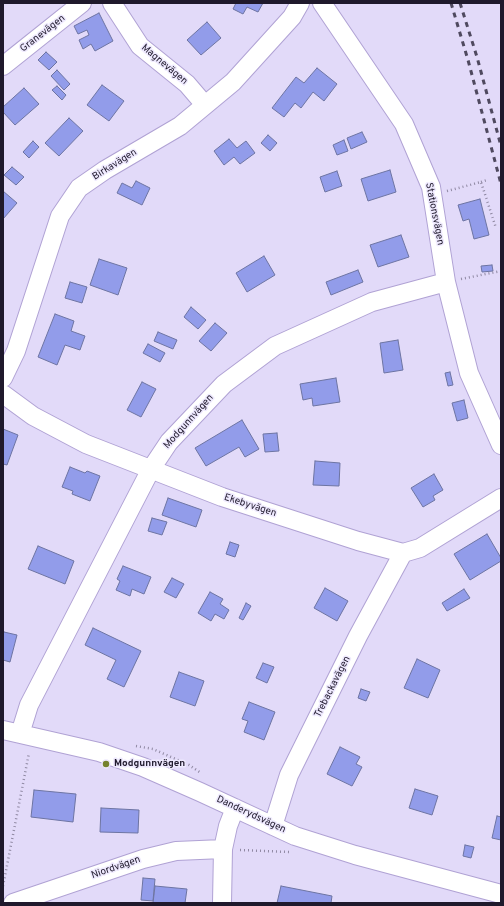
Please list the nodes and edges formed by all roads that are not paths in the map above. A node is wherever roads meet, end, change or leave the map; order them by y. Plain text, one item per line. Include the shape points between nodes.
1 (82, 3) edge
2 (112, 3) edge
3 (300, 3) edge
4 (322, 3) edge
5 (3, 66) edge
6 (206, 105) junction
7 (450, 281) junction
8 (3, 378) edge
9 (3, 394) edge
10 (501, 445) edge
11 (151, 469) junction
12 (501, 498) edge
13 (403, 553) junction
14 (11, 732) edge
15 (234, 808) junction
16 (273, 826) junction
17 (223, 849) junction
18 (501, 894) edge
19 (13, 903) edge
20 (222, 903) edge

1 - 5 street, Granevägen
2 - 6 street, Magnevägen via 140,46 187,84
3 - 6 street, Birkavägen via 292,17 233,82
4 - 7 street, Stationsvägen via 404,124 431,187
6 - 8 street, Birkavägen via 180,126 79,188 60,216 16,351
7 - 10 street, Stationsvägen via 469,373
7 - 11 street, Modgunnvägen via 372,302 276,346 224,384 169,442
9 - 11 street, Ekebyvägen via 33,416 86,444
11 - 13 street, Ekebyvägen via 222,497
11 - 14 street, Modgunnvägen via 29,705
12 - 13 street via 420,548
13 - 16 street, Trebackavägen via 288,775
14 - 15 street, Danderydsvägen via 99,752 143,767
15 - 16 street, Danderydsvägen
15 - 17 street
16 - 18 street, Danderydsvägen via 295,836 355,854
17 - 19 street, Niordvägen via 176,851 143,859
17 - 20 street

